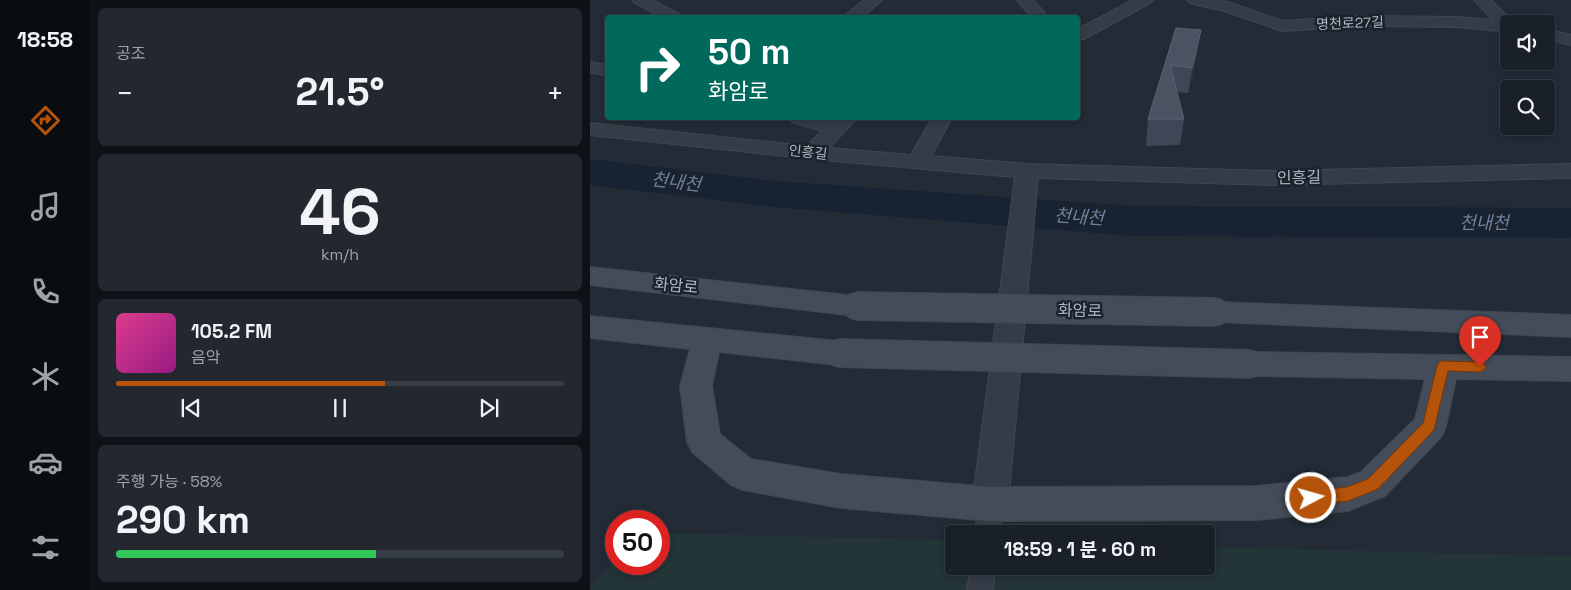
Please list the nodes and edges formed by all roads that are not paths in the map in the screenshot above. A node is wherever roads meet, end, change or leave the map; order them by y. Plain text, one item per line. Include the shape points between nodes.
1 (640, 0) edge
2 (874, 0) edge
3 (1025, 0) edge
4 (1145, 0) edge
5 (1195, 0) edge
6 (1482, 0) edge
7 (669, 15) edge
8 (854, 15) edge
9 (1036, 15) edge
10 (1500, 19) edge
11 (1500, 26) edge
12 (1080, 34) edge
13 (1555, 36) edge
14 (1571, 40) edge
15 (590, 66) edge
16 (605, 71) edge
17 (605, 73) edge
18 (590, 77) edge
19 (816, 120) edge
20 (941, 120) edge
21 (842, 123) edge
22 (590, 128) edge
23 (812, 153) junction
24 (918, 162) junction
25 (1571, 171) edge
26 (1026, 183) junction
27 (590, 276) edge
28 (1571, 326) edge
29 (590, 327) edge
30 (707, 340) junction
31 (1443, 366) junction
32 (1571, 369) edge
33 (988, 519) edge
34 (982, 575) edge
35 (980, 590) edge

1 - 7 street
2 - 8 street
3 - 9 street
4 - 12 street
5 - 11 street, 명천로27길 via 1228,7 1282,26 1360,21 1459,22
6 - 10 street, 명천로27길
13 - 14 street
15 - 16 street
17 - 18 street
19 - 21 street
20 - 24 street
21 - 23 street
22 - 23 street, 인흥길
23 - 24 street, 인흥길
24 - 26 street, 인흥길
25 - 26 street, 인흥길
26 - 33 street
27 - 28 main road, 화암로, bridge via 856,306 1216,312
29 - 30 main road
30 - 31 main road, bridge via 838,353
30 - 33 main road via 696,386 704,442 743,474
31 - 32 main road
31 - 33 main road via 1430,426 1373,484 1348,494 1256,503
34 - 35 lane

